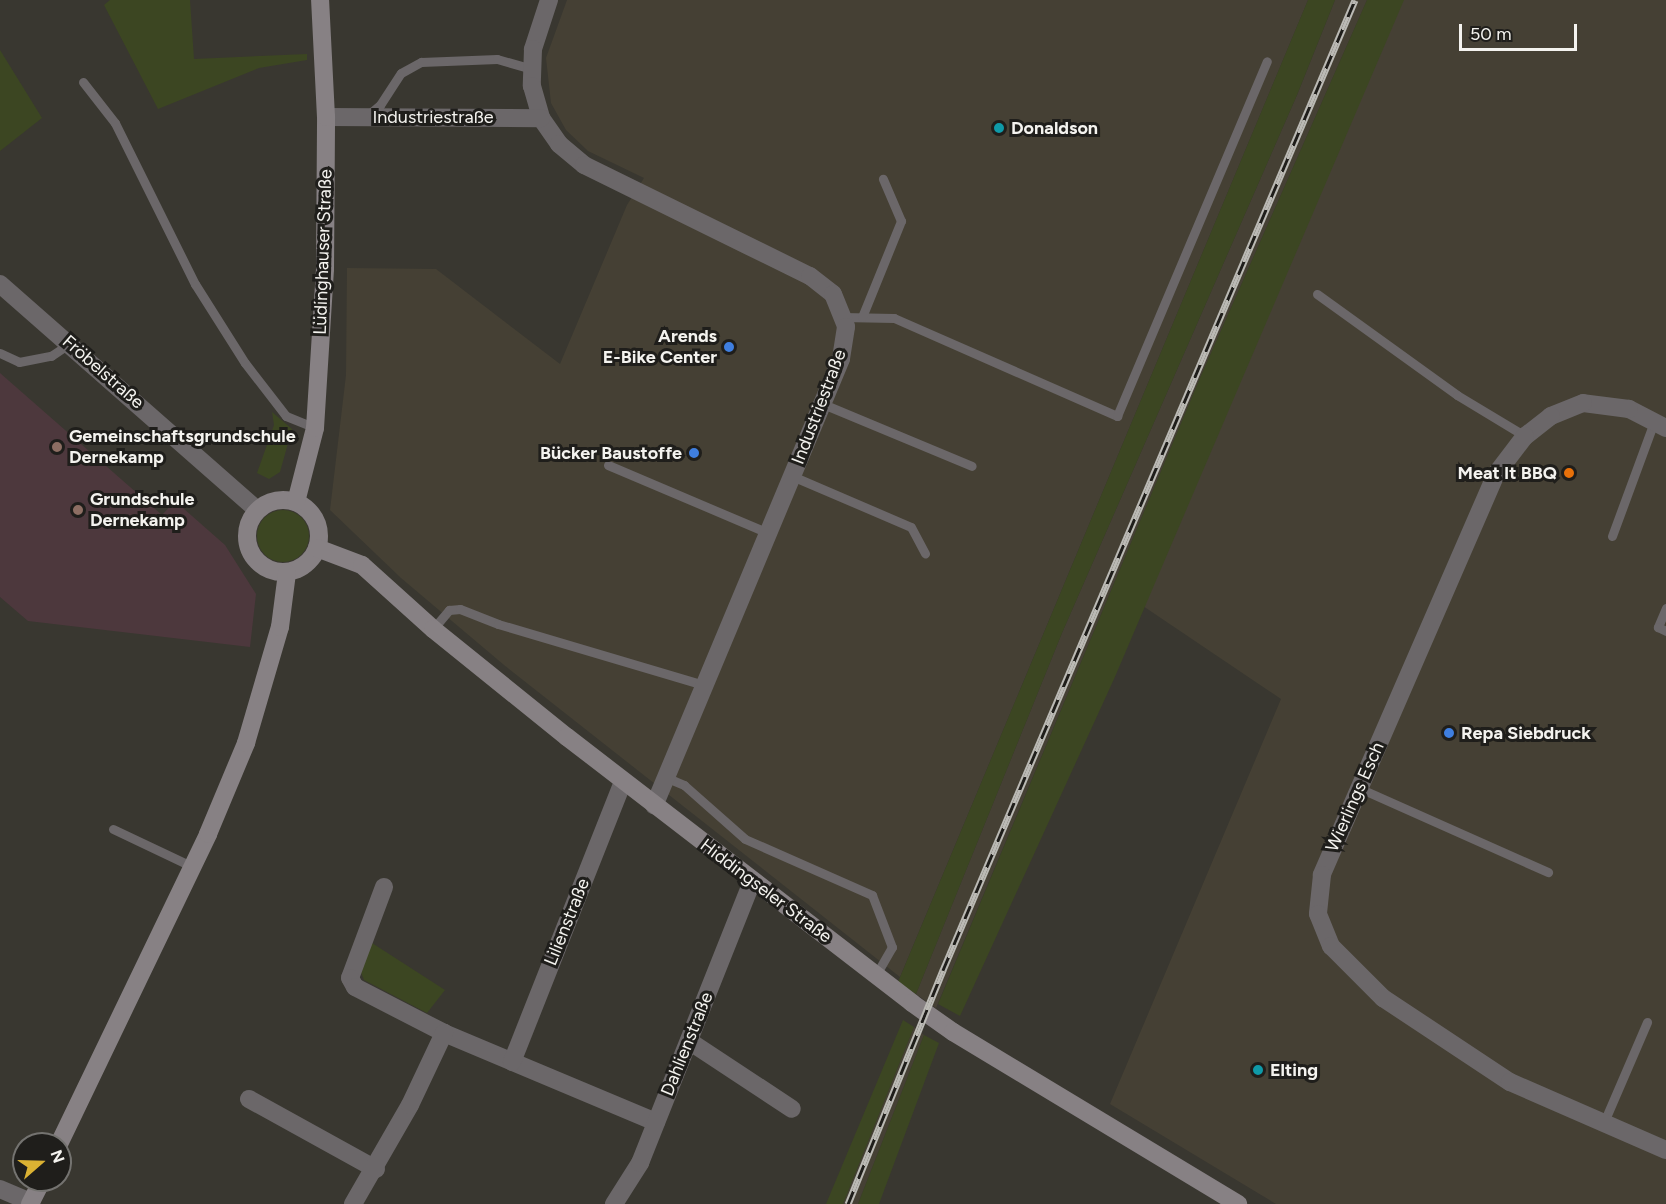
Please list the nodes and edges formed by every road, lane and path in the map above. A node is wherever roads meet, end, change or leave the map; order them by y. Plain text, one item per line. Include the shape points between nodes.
1 (320, 0) edge
2 (549, 0) edge
3 (1267, 62) dead end
4 (532, 69) junction
5 (83, 81) dead end
6 (326, 117) junction
7 (366, 117) junction
8 (540, 118) junction
9 (883, 179) dead end
10 (0, 284) edge
11 (1317, 294) dead end
12 (842, 317) junction
13 (862, 317) junction
14 (70, 344) junction
15 (0, 353) edge
16 (823, 404) junction
17 (1660, 425) edge
18 (315, 428) junction
19 (1525, 436) junction
20 (608, 465) dead end
21 (972, 466) dead end
22 (792, 476) junction
23 (296, 502) junction
24 (257, 510) junction
25 (768, 533) junction
26 (1612, 536) dead end
27 (317, 548) junction
28 (925, 553) dead end
29 (287, 573) junction
30 (1666, 608) edge
31 (433, 629) junction
32 (1666, 631) edge
33 (704, 685) junction
34 (665, 777) junction
35 (623, 781) junction
36 (1359, 789) junction
37 (654, 805) junction
38 (113, 829) dead end
39 (193, 867) junction
40 (1548, 872) dead end
41 (752, 881) junction
42 (384, 887) dead end
43 (876, 975) junction
44 (1647, 1022) dead end
45 (444, 1033) junction
46 (689, 1041) junction
47 (512, 1062) junction
48 (249, 1099) dead end
49 (792, 1109) dead end
50 (656, 1122) junction
51 (1604, 1122) junction
52 (65, 1132) edge
53 (1666, 1150) edge
54 (376, 1169) junction
55 (0, 1188) edge
56 (31, 1203) edge
57 (353, 1204) edge
58 (614, 1204) edge
59 (1238, 1204) edge

1 - 6 street, Lüdinghauser Straße
2 - 4 street, Industriestraße via 533,49
3 - 13 lane via 1117,416 934,333 894,318
4 - 7 lane via 497,59 422,62 400,73 380,105
4 - 8 street, Industriestraße
5 - 18 lane via 115,123 195,284 245,363 286,416
6 - 7 street, Industriestraße
6 - 18 street, Lüdinghauser Straße via 325,269
7 - 8 street, Industriestraße
8 - 12 street, Industriestraße via 559,144 584,165 810,276 833,294
9 - 13 lane via 901,221
10 - 14 street, Fröbelstraße
11 - 19 lane via 1457,395
12 - 13 lane
12 - 16 street, Industriestraße via 846,327 841,359
14 - 15 lane via 51,356 19,362
14 - 24 street, Fröbelstraße
16 - 21 lane
16 - 22 street, Industriestraße
17 - 19 street, Wierlings Esch via 1629,409 1583,404 1551,416
17 - 26 lane
18 - 23 street, Lüdinghauser Straße
19 - 36 street, Wierlings Esch via 1497,474
20 - 25 lane
22 - 25 street, Industriestraße
22 - 28 lane via 911,527
23 - 24 street via 276,501
23 - 27 street via 316,521
24 - 29 street via 246,537 249,552 265,568
25 - 33 street, Industriestraße
27 - 29 street via 305,564
27 - 31 street, Hiddingseler Straße via 362,565
29 - 39 street via 280,627 265,686 246,743
30 - 32 lane via 1658,627
31 - 33 lane via 449,610 460,609 498,624
31 - 35 street, Hiddingseler Straße
33 - 34 street, Industriestraße
34 - 37 street, Industriestraße
34 - 43 lane via 684,785 745,839 872,895 892,947
35 - 37 street, Hiddingseler Straße
35 - 47 street, Lilienstraße
36 - 40 lane
36 - 51 street, Wierlings Esch via 1322,875 1318,914 1331,946 1383,998 1510,1082
37 - 41 street, Hiddingseler Straße
38 - 39 lane
39 - 52 street
41 - 43 street, Hiddingseler Straße
41 - 46 street, Dahlienstraße
42 - 45 street via 350,978 355,987
43 - 59 street, Hiddingseler Straße via 953,1032
44 - 51 lane
45 - 47 street
45 - 54 street
46 - 49 street
46 - 50 street, Dahlienstraße
47 - 50 street
48 - 54 street
50 - 58 street, Dahlienstraße via 640,1163
51 - 53 street, Wierlings Esch
54 - 57 street
55 - 56 street

